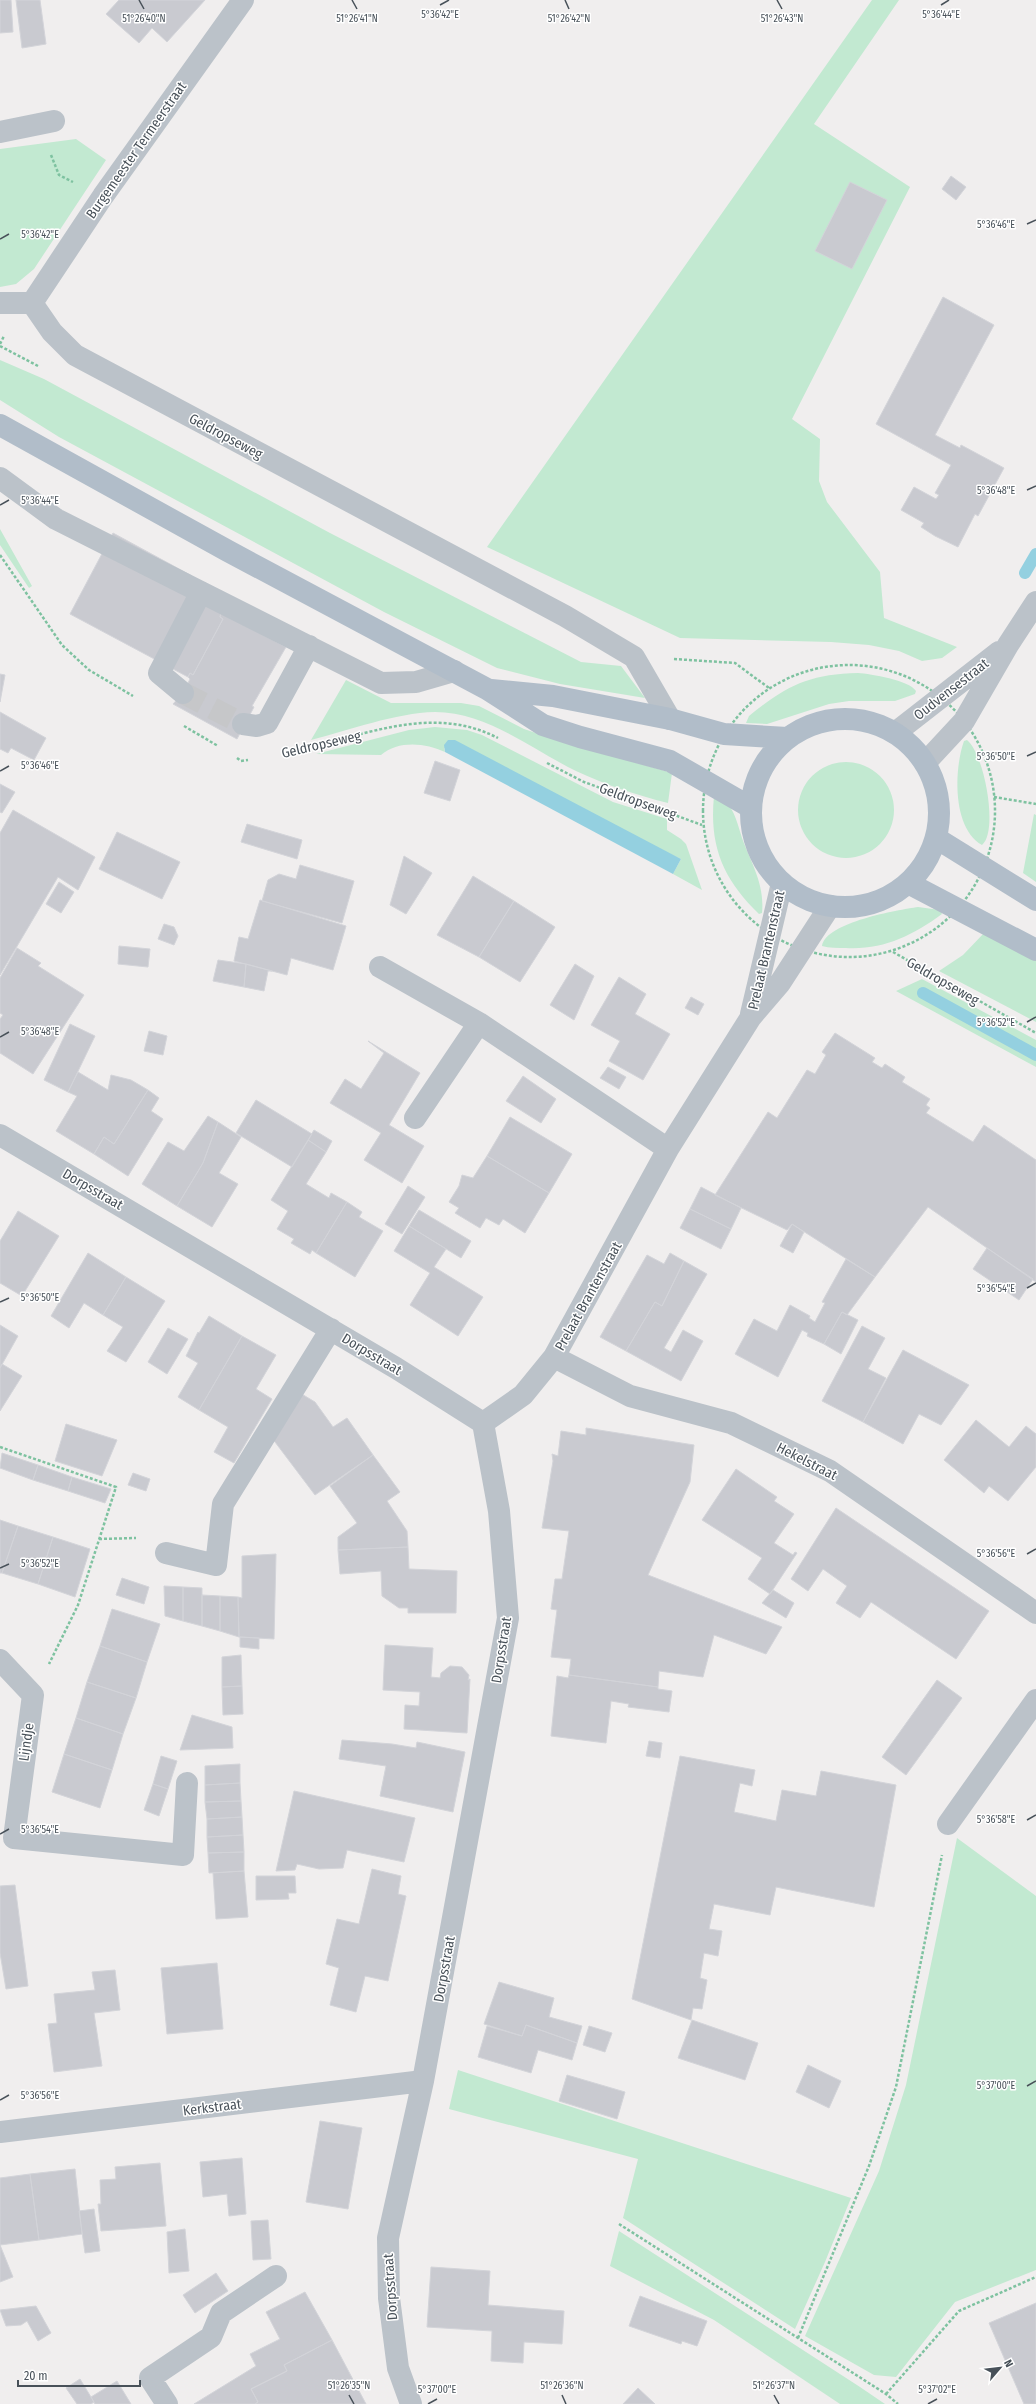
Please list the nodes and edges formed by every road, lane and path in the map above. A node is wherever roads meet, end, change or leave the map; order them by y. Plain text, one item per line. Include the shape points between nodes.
1 (243, 0) edge
2 (46, 123) joint
3 (0, 132) edge
4 (103, 196) junction
5 (0, 303) edge
6 (32, 303) junction
7 (0, 425) edge
8 (0, 478) edge
9 (0, 555) edge
10 (201, 592) junction
11 (1036, 602) edge
12 (1008, 645) junction
13 (309, 646) junction
14 (454, 671) junction
15 (487, 689) junction
16 (183, 693) tunnel mouth
17 (135, 697) dead end
18 (670, 719) junction
19 (244, 724) tunnel mouth
20 (182, 725) dead end
21 (895, 733) junction
22 (787, 738) junction
23 (501, 740) dead end
24 (222, 749) dead end
25 (280, 754) dead end
26 (235, 757) dead end
27 (249, 759) dead end
28 (543, 761) dead end
29 (925, 764) junction
30 (994, 797) dead end
31 (1036, 804) edge
32 (750, 807) junction
33 (702, 825) dead end
34 (936, 838) junction
35 (782, 883) junction
36 (908, 883) junction
37 (1036, 900) edge
38 (830, 906) junction
39 (1036, 950) edge
40 (893, 952) dead end
41 (380, 967) dead end
42 (751, 1017) junction
43 (479, 1023) junction
44 (1036, 1033) edge
45 (415, 1118) dead end
46 (0, 1135) edge
47 (668, 1149) junction
48 (331, 1329) junction
49 (554, 1357) junction
50 (483, 1423) junction
51 (0, 1447) edge
52 (166, 1553) dead end
53 (1036, 1613) edge
54 (0, 1660) edge
55 (33, 1695) junction
56 (1036, 1700) edge
57 (187, 1784) dead end
58 (948, 1824) joint
59 (423, 2081) junction
60 (0, 2132) edge
61 (619, 2224) dead end
62 (276, 2276) dead end
63 (1036, 2277) edge
64 (798, 2338) junction
65 (886, 2394) junction
66 (167, 2404) edge
67 (411, 2404) edge
68 (898, 2404) edge

1 - 4 street, Burgemeester Termeerstraat
2 - 3 street
2 - 4 path via 59,175
4 - 6 street, Burgemeester Termeerstraat
5 - 6 street
6 - 18 street, Geldropseweg via 52,332 75,355 565,616 634,657
7 - 14 main road via 228,551
8 - 10 street via 56,519
9 - 17 path via 62,645 89,670
10 - 13 street
10 - 16 street via 159,673
11 - 12 street, Oudvensestraat
12 - 21 street, Oudvensestraat
12 - 29 street, Oudvensestraat via 964,721
13 - 14 street via 381,683 416,682
13 - 19 street via 267,723 257,726
14 - 15 main road
15 - 18 main road via 553,696
15 - 32 main road via 543,725 670,761
18 - 22 main road via 724,734
20 - 24 path
21 - 22 main road via 854,719 833,720 809,726
21 - 29 main road
22 - 32 main road via 771,754 759,774
23 - 25 path, Geldropseweg via 480,729 458,723 427,721 406,723
26 - 27 path via 241,761
28 - 33 path, Geldropseweg via 584,782
29 - 34 main road via 939,804
30 - 31 path
32 - 35 main road via 753,833 760,855
34 - 36 main road via 928,857
34 - 37 main road
35 - 38 main road via 804,898
35 - 42 street, Prelaat Brantenstraat
36 - 38 main road via 885,899 857,906
36 - 39 main road
38 - 42 street, Prelaat Brantenstraat via 780,983
40 - 44 path, Geldropseweg
41 - 43 street
42 - 47 street, Prelaat Brantenstraat
43 - 45 street
43 - 47 street
46 - 48 street, Dorpsstraat
47 - 49 street, Prelaat Brantenstraat
48 - 50 street, Dorpsstraat
48 - 52 street via 223,1504 216,1564
49 - 50 street, Prelaat Brantenstraat via 523,1394
49 - 53 street, Hekelstraat via 630,1396 731,1423 830,1471
50 - 59 street, Dorpsstraat via 499,1511 508,1618
51 - 55 path via 116,1488 78,1605
54 - 55 street
55 - 57 street, Lijndje via 14,1838 183,1855
56 - 58 street
58 - 64 path via 896,2087 869,2166
59 - 60 street, Kerkstraat
59 - 67 street, Dorpsstraat via 388,2238 389,2298 398,2368
61 - 64 path
62 - 66 street via 221,2313 210,2337 150,2378
63 - 65 path via 959,2311
64 - 65 path
65 - 68 path

